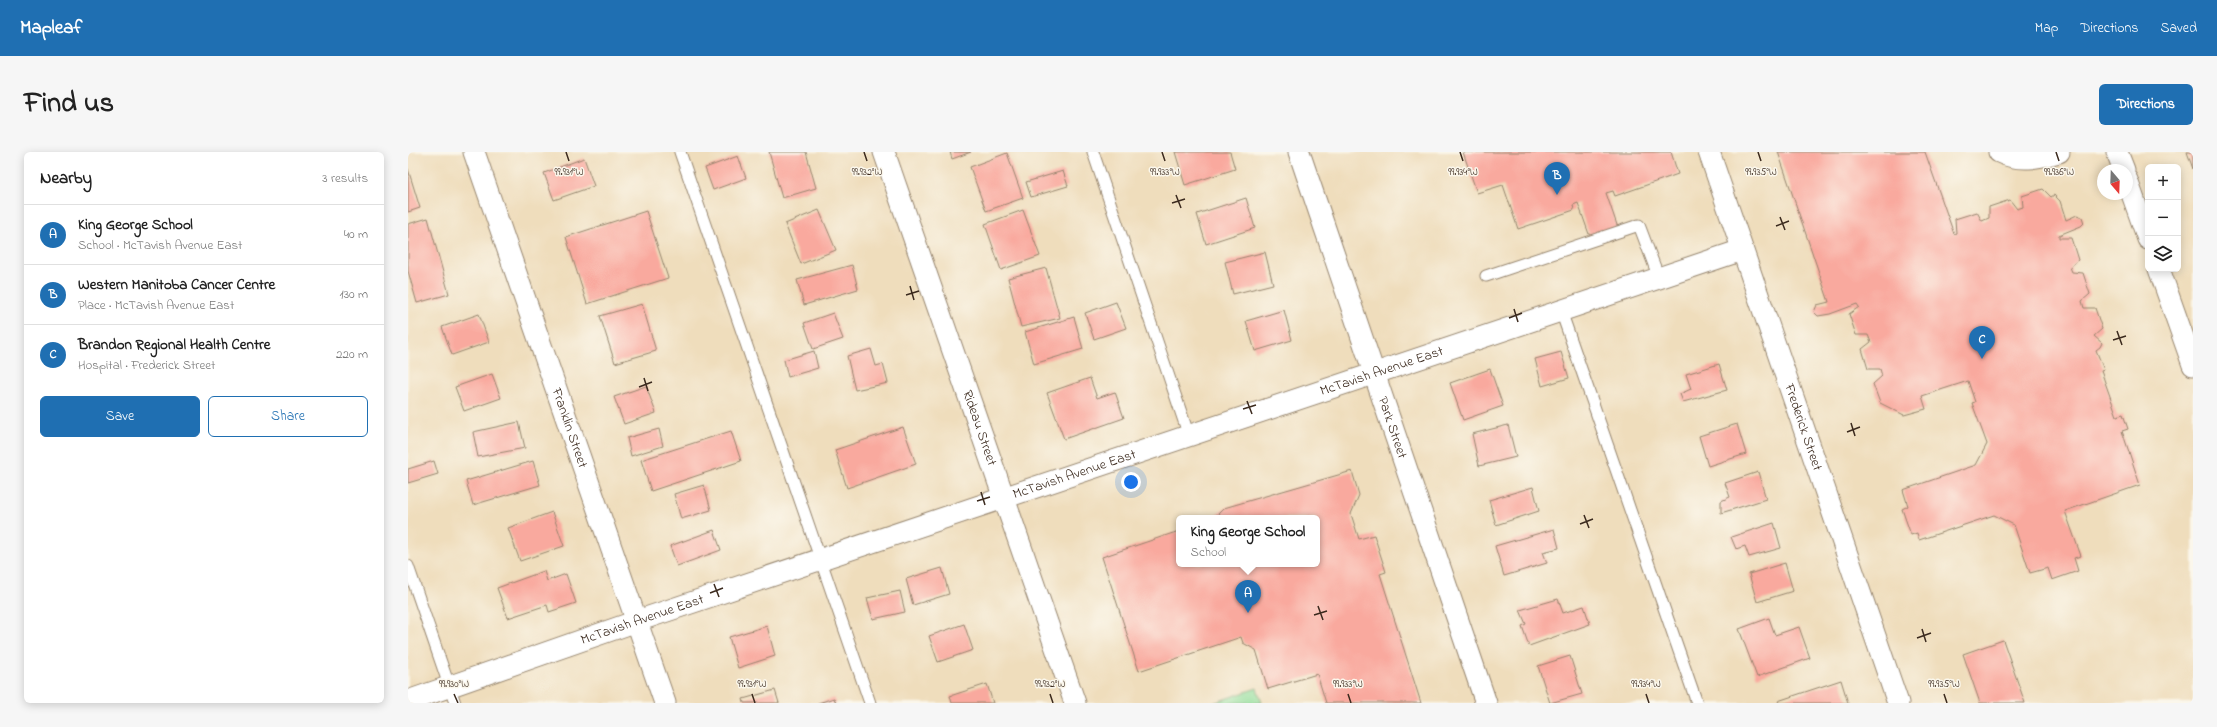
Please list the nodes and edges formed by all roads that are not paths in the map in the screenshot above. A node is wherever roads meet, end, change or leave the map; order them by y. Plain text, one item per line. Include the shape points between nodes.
1 (474, 152) edge
2 (680, 152) edge
3 (884, 152) edge
4 (1093, 152) edge
5 (1299, 152) edge
6 (1709, 152) edge
7 (1999, 152) edge
8 (2059, 152) edge
9 (2117, 152) edge
10 (2122, 164) edge
11 (2133, 197) edge
12 (2147, 236) edge
13 (1742, 250) junction
14 (2160, 272) edge
15 (1486, 276) dead end
16 (1659, 278) junction
17 (1561, 311) junction
18 (2193, 365) edge
19 (1375, 373) junction
20 (1189, 436) junction
21 (1004, 499) junction
22 (821, 560) junction
23 (408, 566) edge
24 (637, 621) junction
25 (452, 695) edge
26 (408, 701) edge
27 (665, 703) edge
28 (870, 703) edge
29 (1075, 703) edge
30 (1486, 703) edge
31 (1696, 703) edge
32 (1898, 703) edge

1 - 24 street, Franklin Street
2 - 22 lane
3 - 21 street, Rideau Street
4 - 20 lane
5 - 19 street, Park Street
6 - 13 street, Frederick Street
7 - 8 street via 2020,159 2041,158
9 - 10 street
11 - 12 street
13 - 16 street, McTavish Avenue East
13 - 32 street, Frederick Street
14 - 18 street
15 - 16 lane via 1639,225
16 - 17 street, McTavish Avenue East
17 - 19 street, McTavish Avenue East
17 - 31 lane
19 - 20 street, McTavish Avenue East
19 - 30 street, Park Street
20 - 21 street, McTavish Avenue East
21 - 22 street, McTavish Avenue East
21 - 29 street, Rideau Street
22 - 24 street, McTavish Avenue East
22 - 28 lane
23 - 25 lane
24 - 25 street, McTavish Avenue East
24 - 27 street, Franklin Street
25 - 26 street, McTavish Avenue East

